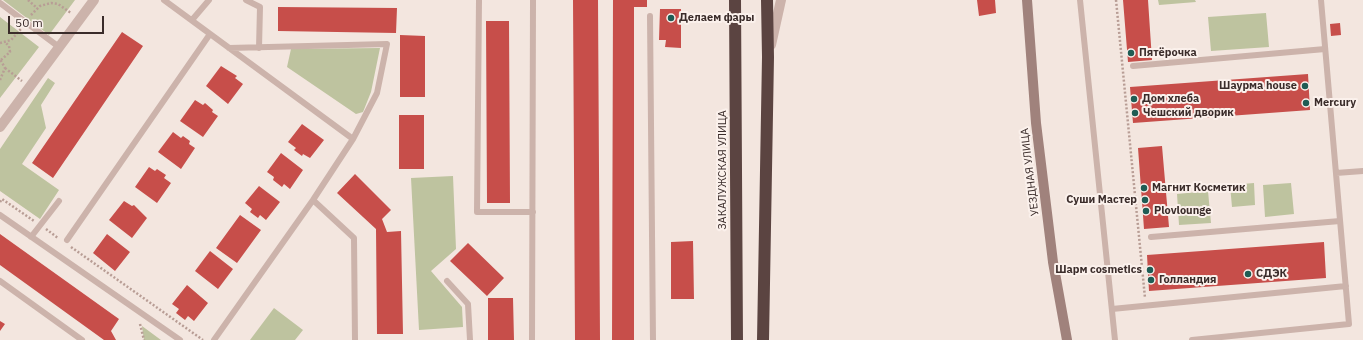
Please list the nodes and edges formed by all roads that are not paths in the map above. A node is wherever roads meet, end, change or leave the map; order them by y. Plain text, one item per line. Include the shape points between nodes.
1 (94, 0) edge
2 (164, 0) edge
3 (209, 0) edge
4 (246, 0) edge
5 (479, 0) edge
6 (533, 0) edge
7 (735, 0) edge
8 (767, 0) edge
9 (781, 0) edge
10 (1027, 0) edge
11 (1080, 0) edge
12 (1321, 0) edge
13 (0, 3) edge
14 (650, 16) dead end
15 (192, 20) junction
16 (210, 34) junction
17 (59, 47) junction
18 (229, 48) junction
19 (260, 48) junction
20 (1325, 49) junction
21 (768, 57) junction
22 (1133, 66) dead end
23 (0, 127) edge
24 (353, 139) junction
25 (1363, 171) edge
26 (1336, 173) junction
27 (313, 200) junction
28 (59, 201) dead end
29 (533, 212) junction
30 (0, 215) edge
31 (1340, 221) junction
32 (32, 237) junction
33 (1151, 237) dead end
34 (67, 242) road end
35 (0, 281) edge
36 (447, 281) dead end
37 (1346, 286) junction
38 (1112, 309) junction
39 (82, 340) edge
40 (180, 340) edge
41 (214, 340) edge
42 (355, 340) edge
43 (470, 340) edge
44 (532, 340) edge
45 (654, 340) edge
46 (737, 340) edge
47 (763, 340) edge
48 (1067, 340) edge
49 (1115, 340) edge
50 (1192, 340) edge

1 - 17 street
2 - 15 lane
3 - 15 lane
4 - 19 lane via 260,7
5 - 29 lane via 477,212
6 - 29 lane
7 - 46 highway, ЗАКАЛУЖСКАЯ УЛИЦА
8 - 21 highway
9 - 21 street
10 - 48 street, УЕЗДНАЯ УЛИЦА via 1036,123 1053,262
11 - 38 lane
12 - 20 lane
13 - 17 lane
14 - 45 lane
15 - 16 lane
16 - 18 lane
16 - 34 lane
17 - 23 street
18 - 19 lane
18 - 24 lane
19 - 24 lane via 387,44 377,93
20 - 22 lane
20 - 26 lane
21 - 47 highway
24 - 27 lane
25 - 26 lane
26 - 31 lane
27 - 41 lane
27 - 42 lane via 354,238
28 - 32 lane
29 - 44 lane
30 - 32 lane
31 - 33 lane
31 - 37 lane
32 - 40 lane
35 - 39 lane
36 - 43 lane via 468,304
37 - 38 lane
37 - 50 lane via 1348,324
38 - 49 lane

